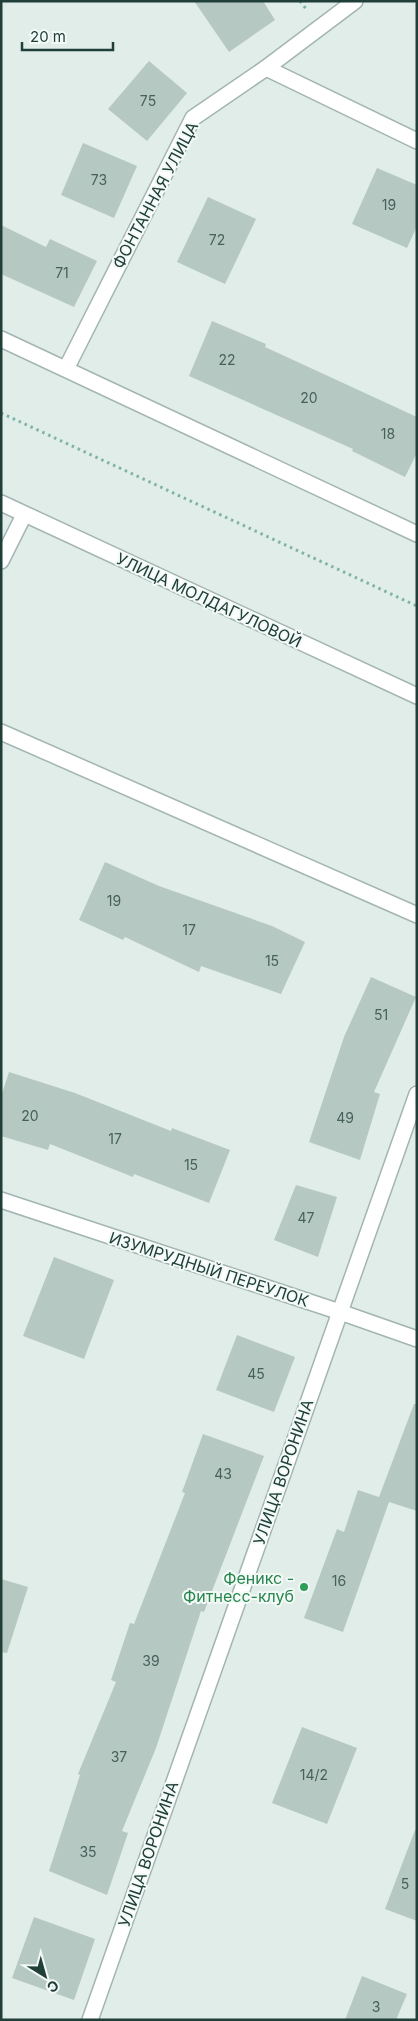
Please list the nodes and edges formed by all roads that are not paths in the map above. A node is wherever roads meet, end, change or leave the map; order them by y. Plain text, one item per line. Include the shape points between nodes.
1 (356, 1) edge
2 (266, 68) junction
3 (417, 141) edge
4 (1, 339) edge
5 (66, 369) junction
6 (1, 503) edge
7 (24, 515) junction
8 (417, 534) edge
9 (1, 561) edge
10 (417, 696) edge
11 (1, 732) edge
12 (417, 915) edge
13 (417, 1094) edge
14 (1, 1200) edge
15 (340, 1312) junction
16 (417, 1340) edge
17 (90, 2020) edge

1 - 2 street, ФОНТАННАЯ УЛИЦА
2 - 3 street
2 - 5 street, ФОНТАННАЯ УЛИЦА via 193,118
4 - 5 street
5 - 8 street
6 - 7 street, УЛИЦА МОЛДАГУЛОВОЙ
7 - 9 street
7 - 10 street, УЛИЦА МОЛДАГУЛОВОЙ
11 - 12 street
13 - 15 street, УЛИЦА ВОРОНИНА
14 - 15 street, ИЗУМРУДНЫЙ ПЕРЕУЛОК
15 - 16 street, ИЗУМРУДНЫЙ ПЕРЕУЛОК
15 - 17 street, УЛИЦА ВОРОНИНА

